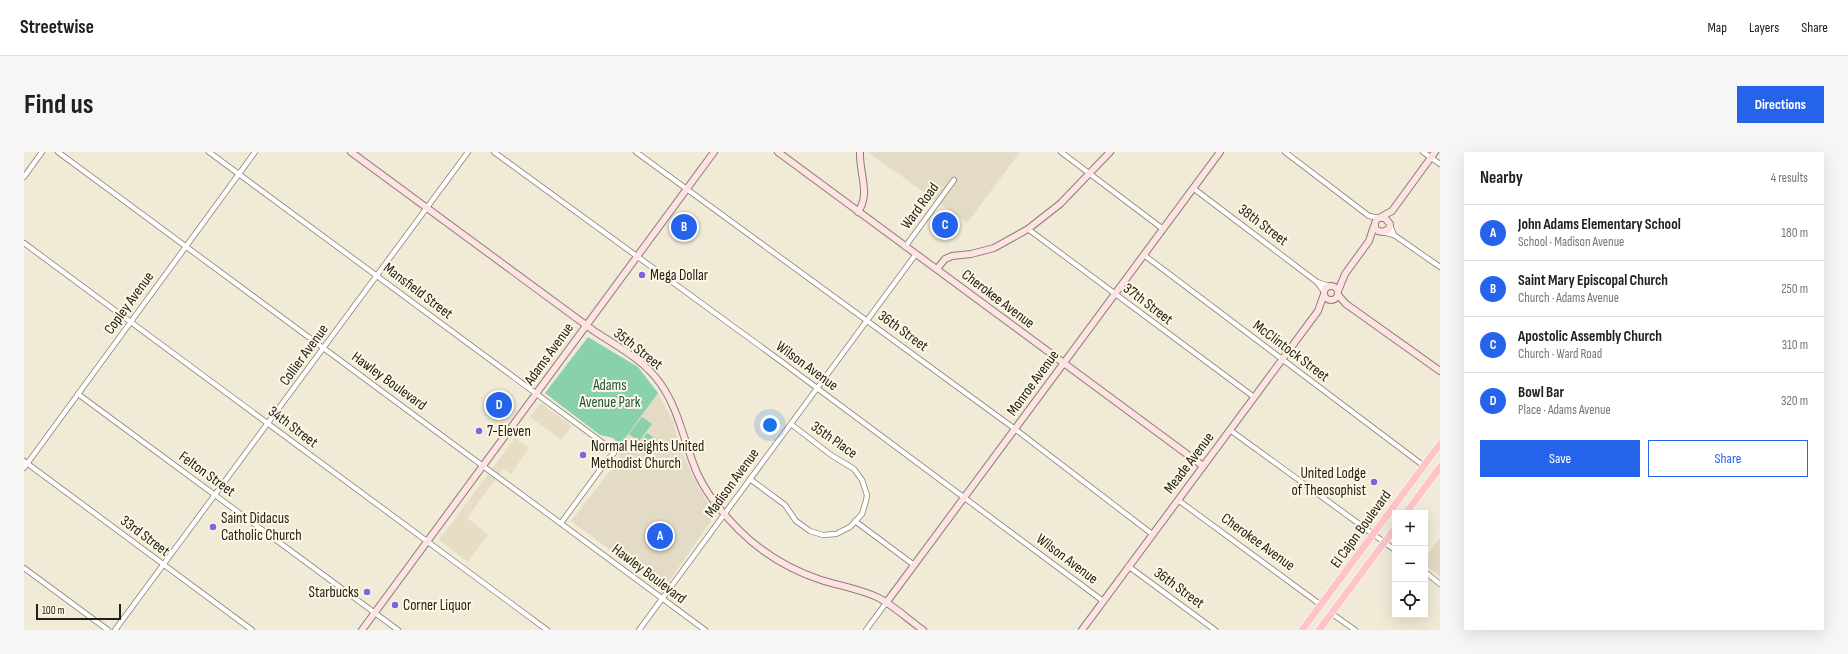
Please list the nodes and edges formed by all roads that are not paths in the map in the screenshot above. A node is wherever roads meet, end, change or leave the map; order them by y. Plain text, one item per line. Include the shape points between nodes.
1 (42, 152) edge
2 (58, 152) edge
3 (209, 152) edge
4 (255, 152) edge
5 (351, 152) edge
6 (468, 152) edge
7 (494, 152) edge
8 (636, 152) edge
9 (714, 152) edge
10 (778, 152) edge
11 (860, 152) edge
12 (1061, 152) edge
13 (1110, 152) edge
14 (1220, 152) edge
15 (1285, 152) edge
16 (1423, 152) edge
17 (1435, 152) edge
18 (1431, 158) junction
19 (1440, 164) edge
20 (239, 174) junction
21 (1090, 174) junction
22 (24, 177) edge
23 (954, 180) dead end
24 (1193, 188) junction
25 (686, 190) junction
26 (427, 208) junction
27 (1392, 211) junction
28 (858, 212) junction
29 (1369, 216) junction
30 (1380, 218) junction
31 (1390, 224) junction
32 (1374, 226) junction
33 (1028, 229) junction
34 (1163, 229) junction
35 (1383, 232) junction
36 (1394, 235) junction
37 (1369, 241) junction
38 (24, 243) edge
39 (185, 246) junction
40 (905, 247) junction
41 (916, 254) junction
42 (1144, 255) junction
43 (637, 257) junction
44 (1440, 267) edge
45 (937, 269) junction
46 (1345, 274) junction
47 (377, 276) junction
48 (1327, 290) junction
49 (1115, 294) junction
50 (1336, 296) junction
51 (1318, 311) junction
52 (130, 321) junction
53 (868, 321) junction
54 (586, 326) junction
55 (324, 348) junction
56 (1282, 359) junction
57 (1064, 363) junction
58 (1440, 371) edge
59 (817, 388) junction
60 (536, 393) junction
61 (78, 394) junction
62 (1254, 397) junction
63 (268, 423) junction
64 (791, 424) junction
65 (1015, 429) junction
66 (1230, 430) junction
67 (1440, 444) edge
68 (26, 462) edge
69 (483, 466) junction
70 (1203, 466) junction
71 (1424, 466) junction
72 (1440, 467) edge
73 (24, 468) edge
74 (750, 479) junction
75 (216, 495) junction
76 (965, 497) junction
77 (1178, 500) junction
78 (1408, 510) edge
79 (724, 515) junction
80 (855, 521) junction
81 (561, 523) junction
82 (1392, 532) edge
83 (1152, 534) junction
84 (1373, 534) junction
85 (428, 541) junction
86 (1384, 542) junction
87 (1392, 548) edge
88 (164, 565) junction
89 (914, 565) junction
90 (1128, 566) junction
91 (24, 568) edge
92 (1428, 574) edge
93 (1440, 584) edge
94 (662, 598) junction
95 (1103, 601) junction
96 (886, 603) junction
97 (1321, 605) junction
98 (375, 613) junction
99 (1332, 613) junction
100 (108, 630) edge
101 (115, 630) edge
102 (252, 630) edge
103 (362, 630) edge
104 (398, 630) edge
105 (548, 630) edge
106 (639, 630) edge
107 (705, 630) edge
108 (866, 630) edge
109 (923, 630) edge
110 (1082, 630) edge
111 (1215, 630) edge
112 (1302, 630) edge
113 (1319, 630) edge
114 (1355, 630) edge

1 - 22 street
2 - 39 street, Hawley Boulevard
3 - 20 street, Mansfield Street
4 - 20 street, Copley Avenue
5 - 26 street, 35th Street
6 - 26 street, Collier Avenue
7 - 43 street, Wilson Avenue
8 - 25 street, 36th Street
9 - 25 street, Adams Avenue
10 - 28 street, Cherokee Avenue
11 - 28 street via 865,195
12 - 21 street
13 - 21 street
14 - 24 street, Monroe Avenue
15 - 29 street
16 - 18 street
17 - 18 street, Meade Avenue
18 - 19 street
18 - 27 street, Meade Avenue
20 - 39 street, Copley Avenue
20 - 47 street, Mansfield Street
21 - 33 street via 1060,204
21 - 34 street
23 - 40 street, Ward Road
24 - 34 street, Monroe Avenue
24 - 48 street, 38th Street
25 - 43 street, Adams Avenue
25 - 53 street, 36th Street
26 - 47 street, Collier Avenue
26 - 54 street, 35th Street
27 - 30 street, Meade Avenue
27 - 31 street, Meade Avenue
28 - 40 street, Cherokee Avenue
29 - 30 street
29 - 32 street
30 - 31 street via 1387,219
30 - 32 street, Meade Avenue
31 - 35 street, Meade Avenue via 1389,229
31 - 36 street
32 - 35 street
32 - 37 street, Meade Avenue
33 - 45 street via 994,248 945,259
33 - 49 street, 37th Street
34 - 42 street, Monroe Avenue
35 - 36 street
35 - 37 street, Meade Avenue
36 - 44 street
37 - 46 street, Meade Avenue
38 - 52 street, 34th Street
39 - 52 street, Copley Avenue
39 - 55 street, Hawley Boulevard
40 - 41 street, Cherokee Avenue
41 - 45 street, Cherokee Avenue
41 - 53 street, Madison Avenue
42 - 49 street, Monroe Avenue
42 - 56 street, McClintock Street
43 - 54 street, Adams Avenue
43 - 59 street, Wilson Avenue
45 - 57 street, Cherokee Avenue
46 - 48 street, Meade Avenue
46 - 50 street, Meade Avenue
47 - 55 street, Collier Avenue
47 - 60 street, Mansfield Street
48 - 50 street via 1327,298
48 - 50 street via 1336,287
48 - 51 street, Meade Avenue
49 - 57 street, Monroe Avenue
49 - 62 street, 37th Street
50 - 51 street, Meade Avenue
50 - 58 street
51 - 56 street, Meade Avenue
52 - 61 street, Copley Avenue
52 - 63 street, 34th Street
53 - 59 street, Madison Avenue
53 - 65 street, 36th Street
54 - 60 street, Adams Avenue
54 - 79 street, 35th Street via 624,350 648,369 660,383 676,410 698,474
55 - 63 street, Collier Avenue
55 - 69 street, Hawley Boulevard
56 - 62 street, Meade Avenue
56 - 71 street, McClintock Street
57 - 65 street, Monroe Avenue
57 - 70 street, Cherokee Avenue
59 - 64 street, Madison Avenue
59 - 76 street, Wilson Avenue
60 - 69 street, Adams Avenue
60 - 81 street, Mansfield Street via 603,443 613,447 612,457
61 - 68 street, Copley Avenue
61 - 75 street, Felton Street
62 - 66 street, Meade Avenue
63 - 75 street, Collier Avenue
63 - 85 street, 34th Street
64 - 74 street, Madison Avenue
64 - 80 street, 35th Place via 854,469 862,480 867,494 866,501 862,514
65 - 76 street, Monroe Avenue
65 - 83 street, 36th Street
66 - 70 street, Meade Avenue
66 - 84 street
67 - 71 main road, El Cajon Boulevard
68 - 73 street, Copley Avenue
68 - 88 street, 33rd Street
69 - 81 street, Hawley Boulevard
69 - 85 street, Adams Avenue
70 - 77 street, Meade Avenue
71 - 84 main road, El Cajon Boulevard
72 - 78 main road, El Cajon Boulevard
74 - 79 street, Madison Avenue
74 - 80 street, 35th Place via 785,505 796,521 810,531 823,535 836,534 850,527
75 - 88 street, Collier Avenue
75 - 98 street, Felton Street
76 - 89 street, Monroe Avenue
76 - 95 street, Wilson Avenue
77 - 83 street, Meade Avenue
77 - 97 street, Cherokee Avenue
79 - 94 street, Madison Avenue
79 - 96 street, 35th Street via 752,542 790,567 860,591
80 - 89 street
81 - 94 street, Hawley Boulevard
82 - 86 main road, El Cajon Boulevard
83 - 90 street, Meade Avenue
84 - 86 street
84 - 97 main road, El Cajon Boulevard
85 - 98 street, Adams Avenue
85 - 105 street, 34th Street
86 - 87 street
86 - 99 main road, El Cajon Boulevard
88 - 101 street, Collier Avenue
88 - 102 street, 33rd Street
89 - 96 street, Monroe Avenue
90 - 95 street, Meade Avenue
90 - 111 street, 36th Street
91 - 100 street
92 - 93 street
94 - 106 street, Madison Avenue
94 - 107 street, Hawley Boulevard
95 - 110 street, Meade Avenue
96 - 108 street, Monroe Avenue
96 - 109 street, 35th Street
97 - 112 main road, El Cajon Boulevard
98 - 103 street, Adams Avenue
98 - 104 street, Felton Street
99 - 113 main road, El Cajon Boulevard
99 - 114 street

